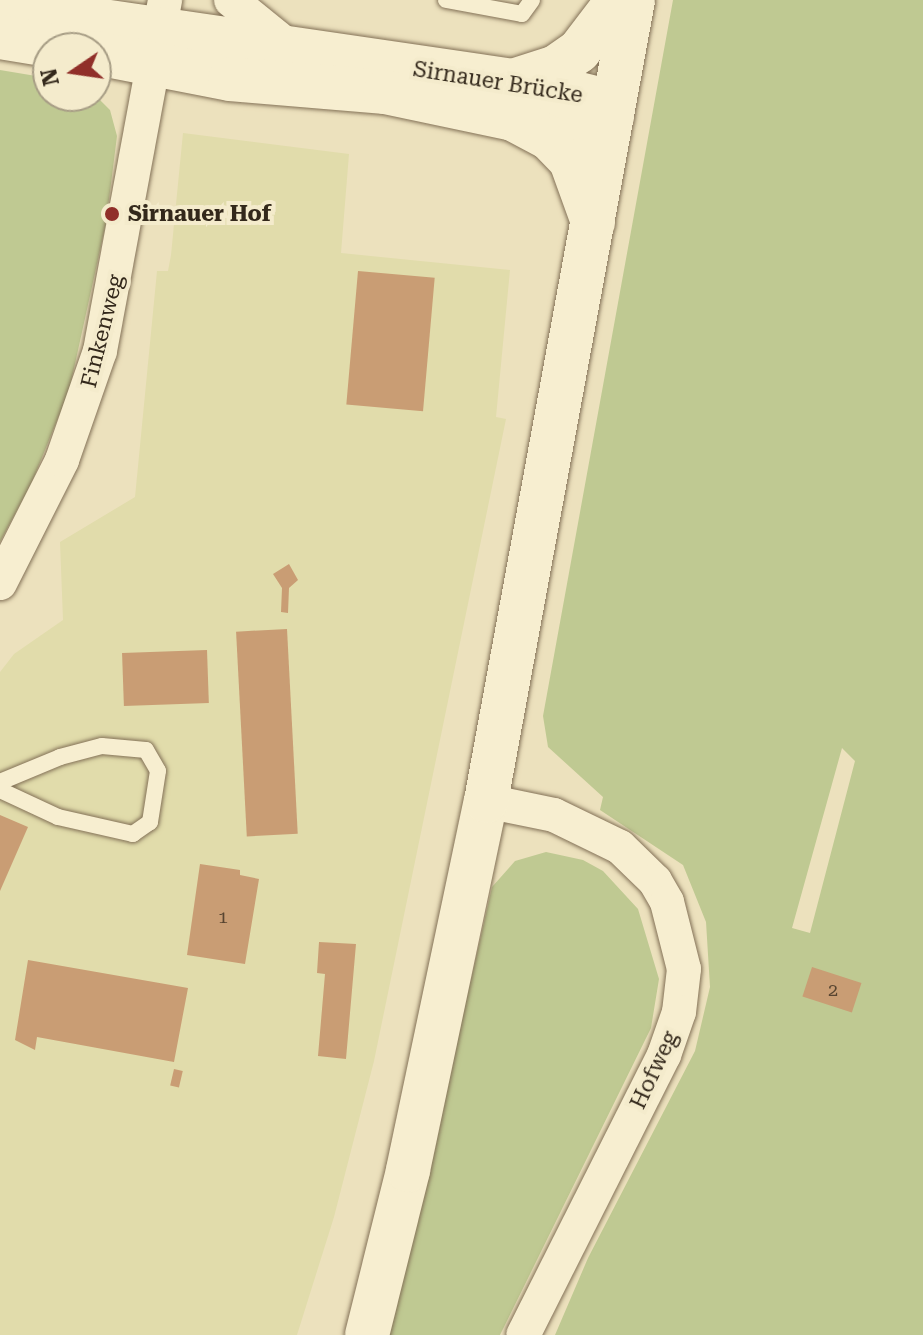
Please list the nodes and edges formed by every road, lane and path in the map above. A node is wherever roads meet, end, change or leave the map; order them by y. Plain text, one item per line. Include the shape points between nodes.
1 (231, 0) edge
2 (446, 0) edge
3 (532, 0) edge
4 (618, 0) edge
5 (633, 0) edge
6 (0, 6) edge
7 (88, 30) edge
8 (159, 32) edge
9 (0, 37) edge
10 (296, 52) junction
11 (511, 101) junction
12 (612, 117) junction
13 (594, 224) junction
14 (0, 583) edge
15 (0, 782) edge
16 (0, 790) edge
17 (486, 801) junction
18 (367, 1335) edge
19 (523, 1335) edge

1 - 10 street
2 - 3 lane via 517,14 530,10
4 - 11 main road via 579,51
5 - 12 main road
6 - 7 main road, Sirnauer Brücke
7 - 8 main road, Sirnauer Brücke
7 - 9 main road, Sirnauer Brücke
8 - 10 main road, Sirnauer Brücke
8 - 11 main road, Sirnauer Brücke via 230,79
8 - 14 street, Finkenweg via 100,351 62,460
10 - 11 main road, Sirnauer Brücke
11 - 12 main road, Sirnauer Brücke via 590,124
11 - 13 main road via 571,161
12 - 13 main road
13 - 17 main road
15 - 16 lane via 102,746 146,750 158,771 150,822 133,834 58,817
17 - 18 main road via 412,1155
17 - 19 street, Hofweg via 554,815 620,847 655,881 667,902 684,969 679,1012 664,1055

